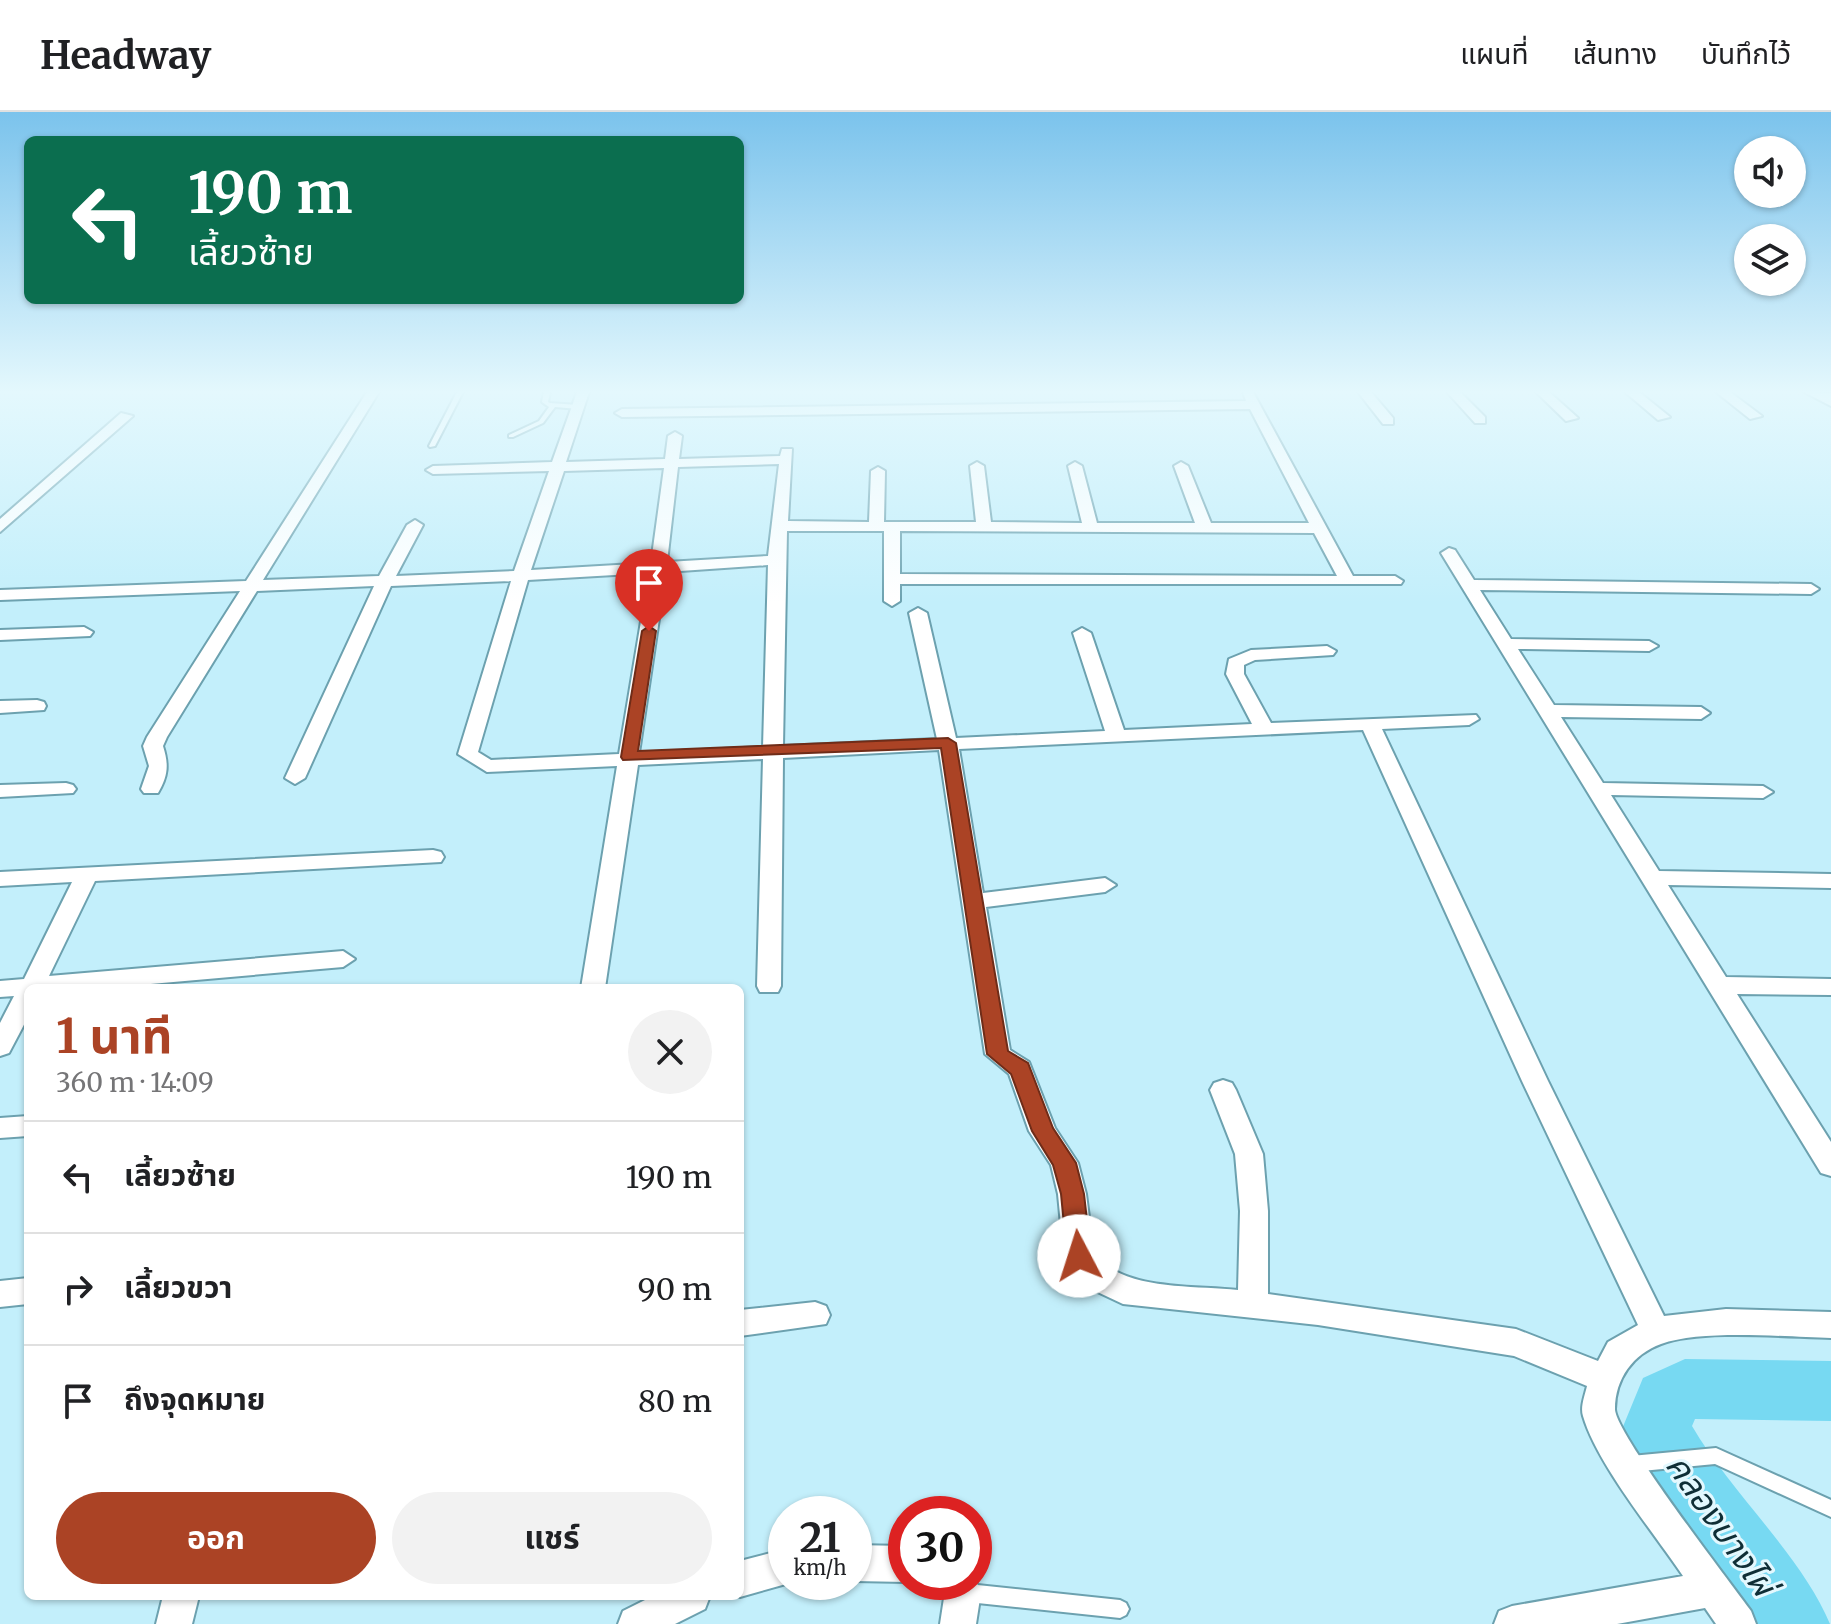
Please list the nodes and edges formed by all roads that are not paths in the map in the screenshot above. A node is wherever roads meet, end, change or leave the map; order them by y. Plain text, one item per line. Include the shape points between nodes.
1 (671, 462) edge
2 (73, 463) edge
3 (328, 463) edge
4 (650, 463) edge
5 (786, 463) edge
6 (1286, 463) edge
7 (560, 465) junction
8 (977, 466) dead end
9 (1075, 466) dead end
10 (1181, 466) dead end
11 (433, 470) dead end
12 (878, 471) dead end
13 (415, 525) dead end
14 (779, 526) junction
15 (0, 527) edge
16 (884, 527) junction
17 (984, 528) junction
18 (1091, 528) junction
19 (1205, 528) junction
20 (1320, 528) junction
21 (1449, 553) dead end
22 (776, 560) junction
23 (658, 568) junction
24 (521, 576) junction
25 (892, 579) junction
26 (1347, 580) junction
27 (385, 581) junction
28 (1395, 581) dead end
29 (1469, 585) junction
30 (249, 587) junction
31 (1811, 589) dead end
32 (0, 595) edge
33 (892, 601) dead end
34 (918, 613) dead end
35 (84, 632) dead end
36 (1082, 633) dead end
37 (0, 635) edge
38 (1506, 644) junction
39 (1649, 646) dead end
40 (1327, 651) dead end
41 (37, 706) dead end
42 (0, 707) edge
43 (1547, 711) junction
44 (1701, 713) dead end
45 (1469, 719) dead end
46 (1370, 724) junction
47 (1265, 729) junction
48 (1116, 736) junction
49 (948, 743) junction
50 (775, 751) junction
51 (629, 757) junction
52 (295, 778) dead end
53 (66, 789) dead end
54 (151, 789) dead end
55 (1596, 789) junction
56 (0, 791) edge
57 (1763, 792) dead end
58 (433, 857) dead end
59 (88, 873) junction
60 (1651, 878) junction
61 (0, 879) edge
62 (1831, 881) edge
63 (1105, 885) dead end
64 (973, 901) junction
65 (343, 959) dead end
66 (32, 984) edge
67 (82, 984) edge
68 (594, 984) edge
69 (1718, 985) junction
70 (769, 986) dead end
71 (1831, 987) edge
72 (0, 989) edge
73 (24, 989) edge
74 (24, 1001) edge
75 (0, 1047) edge
76 (1223, 1090) dead end
77 (24, 1126) edge
78 (0, 1128) edge
79 (1819, 1130) edge
80 (1831, 1165) edge
81 (24, 1291) edge
82 (0, 1294) edge
83 (1253, 1305) junction
84 (815, 1315) dead end
85 (744, 1323) edge
86 (1831, 1325) edge
87 (1656, 1331) junction
88 (1605, 1378) junction
89 (1632, 1463) junction
90 (1831, 1509) edge
91 (768, 1572) edge
92 (744, 1578) edge
93 (1713, 1589) junction
94 (180, 1600) edge
95 (684, 1600) edge
96 (975, 1600) edge
97 (1120, 1609) dead end
98 (174, 1624) edge
99 (636, 1624) edge
100 (1512, 1624) edge
101 (1738, 1624) edge

1 - 23 street
2 - 15 street
3 - 30 street
4 - 7 street
5 - 14 street
6 - 20 street
7 - 11 street
7 - 24 street
8 - 17 street
9 - 18 street
10 - 19 street
12 - 16 street
13 - 27 street
14 - 16 street
14 - 22 street
16 - 17 street
16 - 25 street
17 - 18 street
18 - 19 street
19 - 20 street
20 - 26 street
21 - 29 street
22 - 23 street
22 - 50 street
23 - 24 street
23 - 51 street
24 - 27 street
24 - 51 street via 468,754 487,766
25 - 26 street
25 - 33 street
26 - 28 street
27 - 30 street
27 - 52 street
29 - 31 street
29 - 38 street
30 - 32 street
30 - 54 street via 157,737 153,746 159,766
34 - 49 street
35 - 37 street
36 - 48 street
38 - 39 street
38 - 43 street
40 - 47 street via 1251,655 1235,663 1235,674
41 - 42 street
43 - 44 street
43 - 55 street
45 - 46 street
46 - 47 street
46 - 87 street
47 - 48 street
48 - 49 street
49 - 50 street
49 - 64 street
50 - 51 street
50 - 70 street
51 - 68 street
53 - 56 street
55 - 57 street
55 - 60 street
58 - 59 street
59 - 61 street
59 - 66 street
60 - 62 street
60 - 69 street
63 - 64 street
64 - 83 street via 998,1054 1020,1069 1043,1131 1064,1163 1084,1266 1123,1291
65 - 67 street
69 - 71 street
69 - 79 street
72 - 73 street
74 - 75 street
76 - 83 street via 1249,1154
77 - 78 street
79 - 80 street
81 - 82 street
83 - 88 street via 1516,1343
84 - 85 street
86 - 87 street via 1726,1322
87 - 88 street via 1619,1352
88 - 89 street via 1598,1413
89 - 90 lane via 1716,1456
89 - 93 street
91 - 92 street
93 - 100 street
93 - 101 street
94 - 98 street
95 - 99 street
96 - 97 lane

